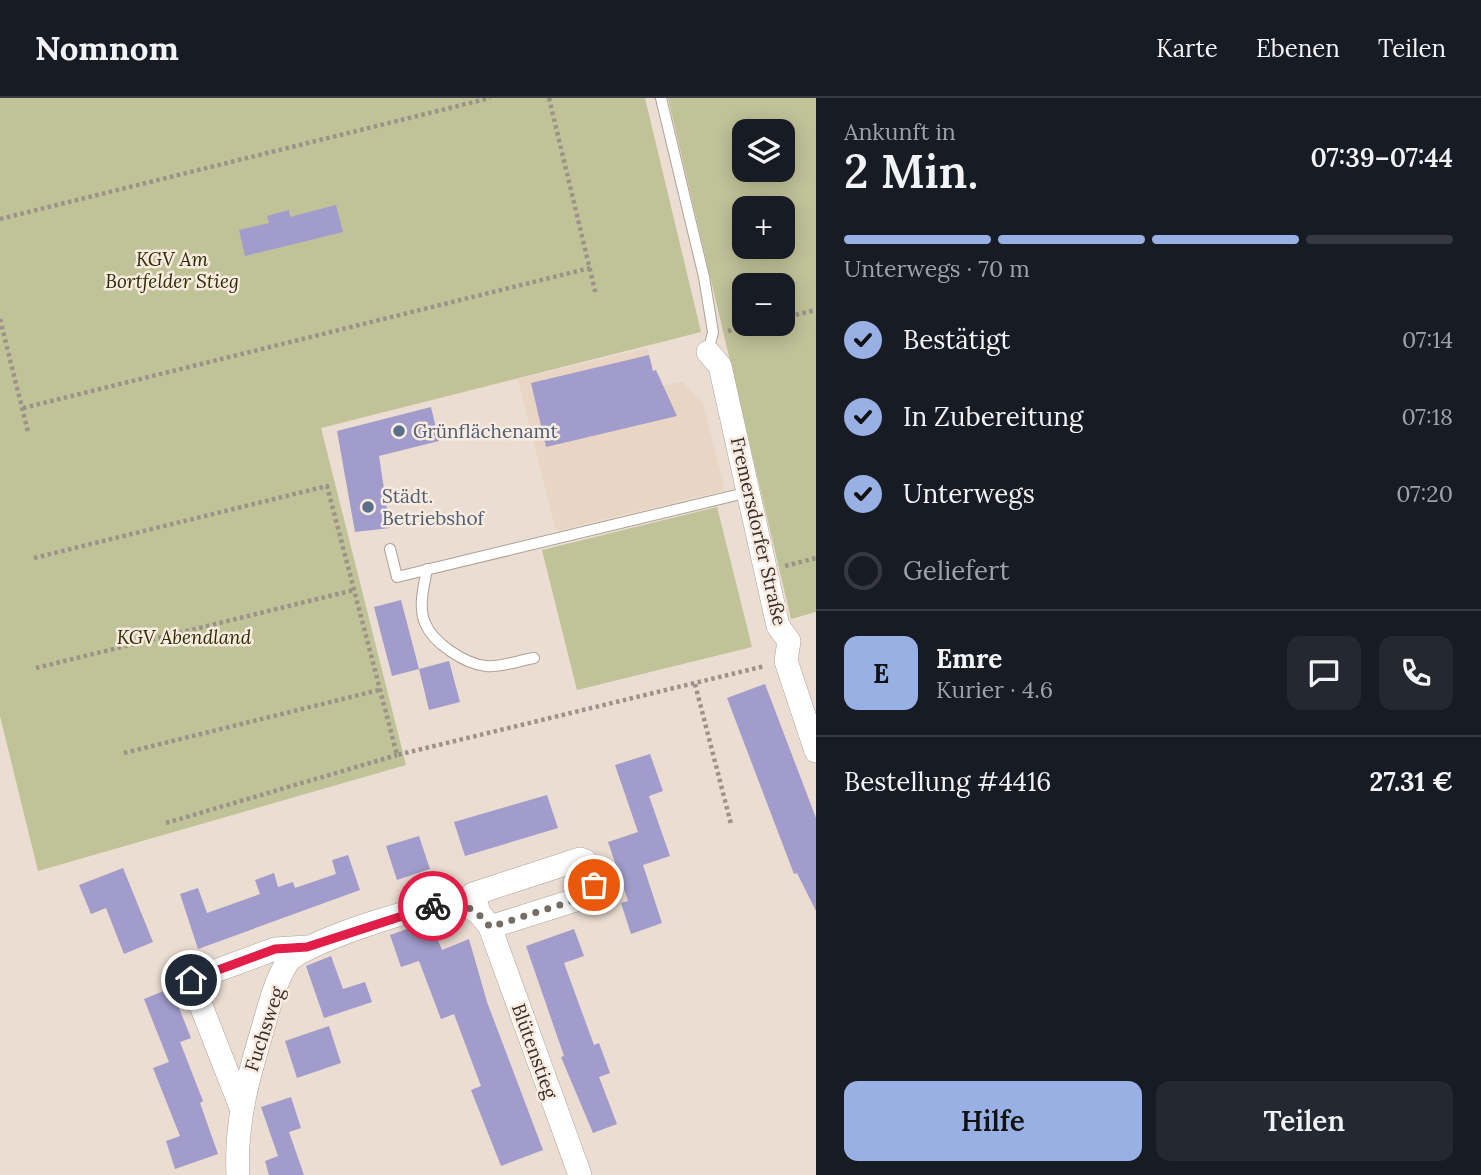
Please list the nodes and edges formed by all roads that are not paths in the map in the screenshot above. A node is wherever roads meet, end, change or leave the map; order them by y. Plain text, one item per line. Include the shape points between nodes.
1 (660, 98) edge
2 (711, 342) joint
3 (749, 492) junction
4 (390, 549) dead end
5 (427, 569) junction
6 (534, 658) dead end
7 (816, 751) edge
8 (484, 919) joint
9 (307, 947) junction
10 (240, 1105) junction
11 (238, 1175) edge
12 (580, 1175) edge

1 - 2 lane via 704,277
2 - 3 street, Fremersdorfer Straße
3 - 5 lane
3 - 7 street, Fremersdorfer Straße via 778,626 789,641 786,661
4 - 5 lane via 397,577
5 - 6 lane via 422,598 425,624 442,645 486,667
8 - 9 street, Fuchsweg via 462,904 444,903
8 - 12 street, Blütenstieg
9 - 10 street, Fuchsweg via 288,961
9 - 10 street via 275,949 191,980
10 - 11 street, Fuchsweg

